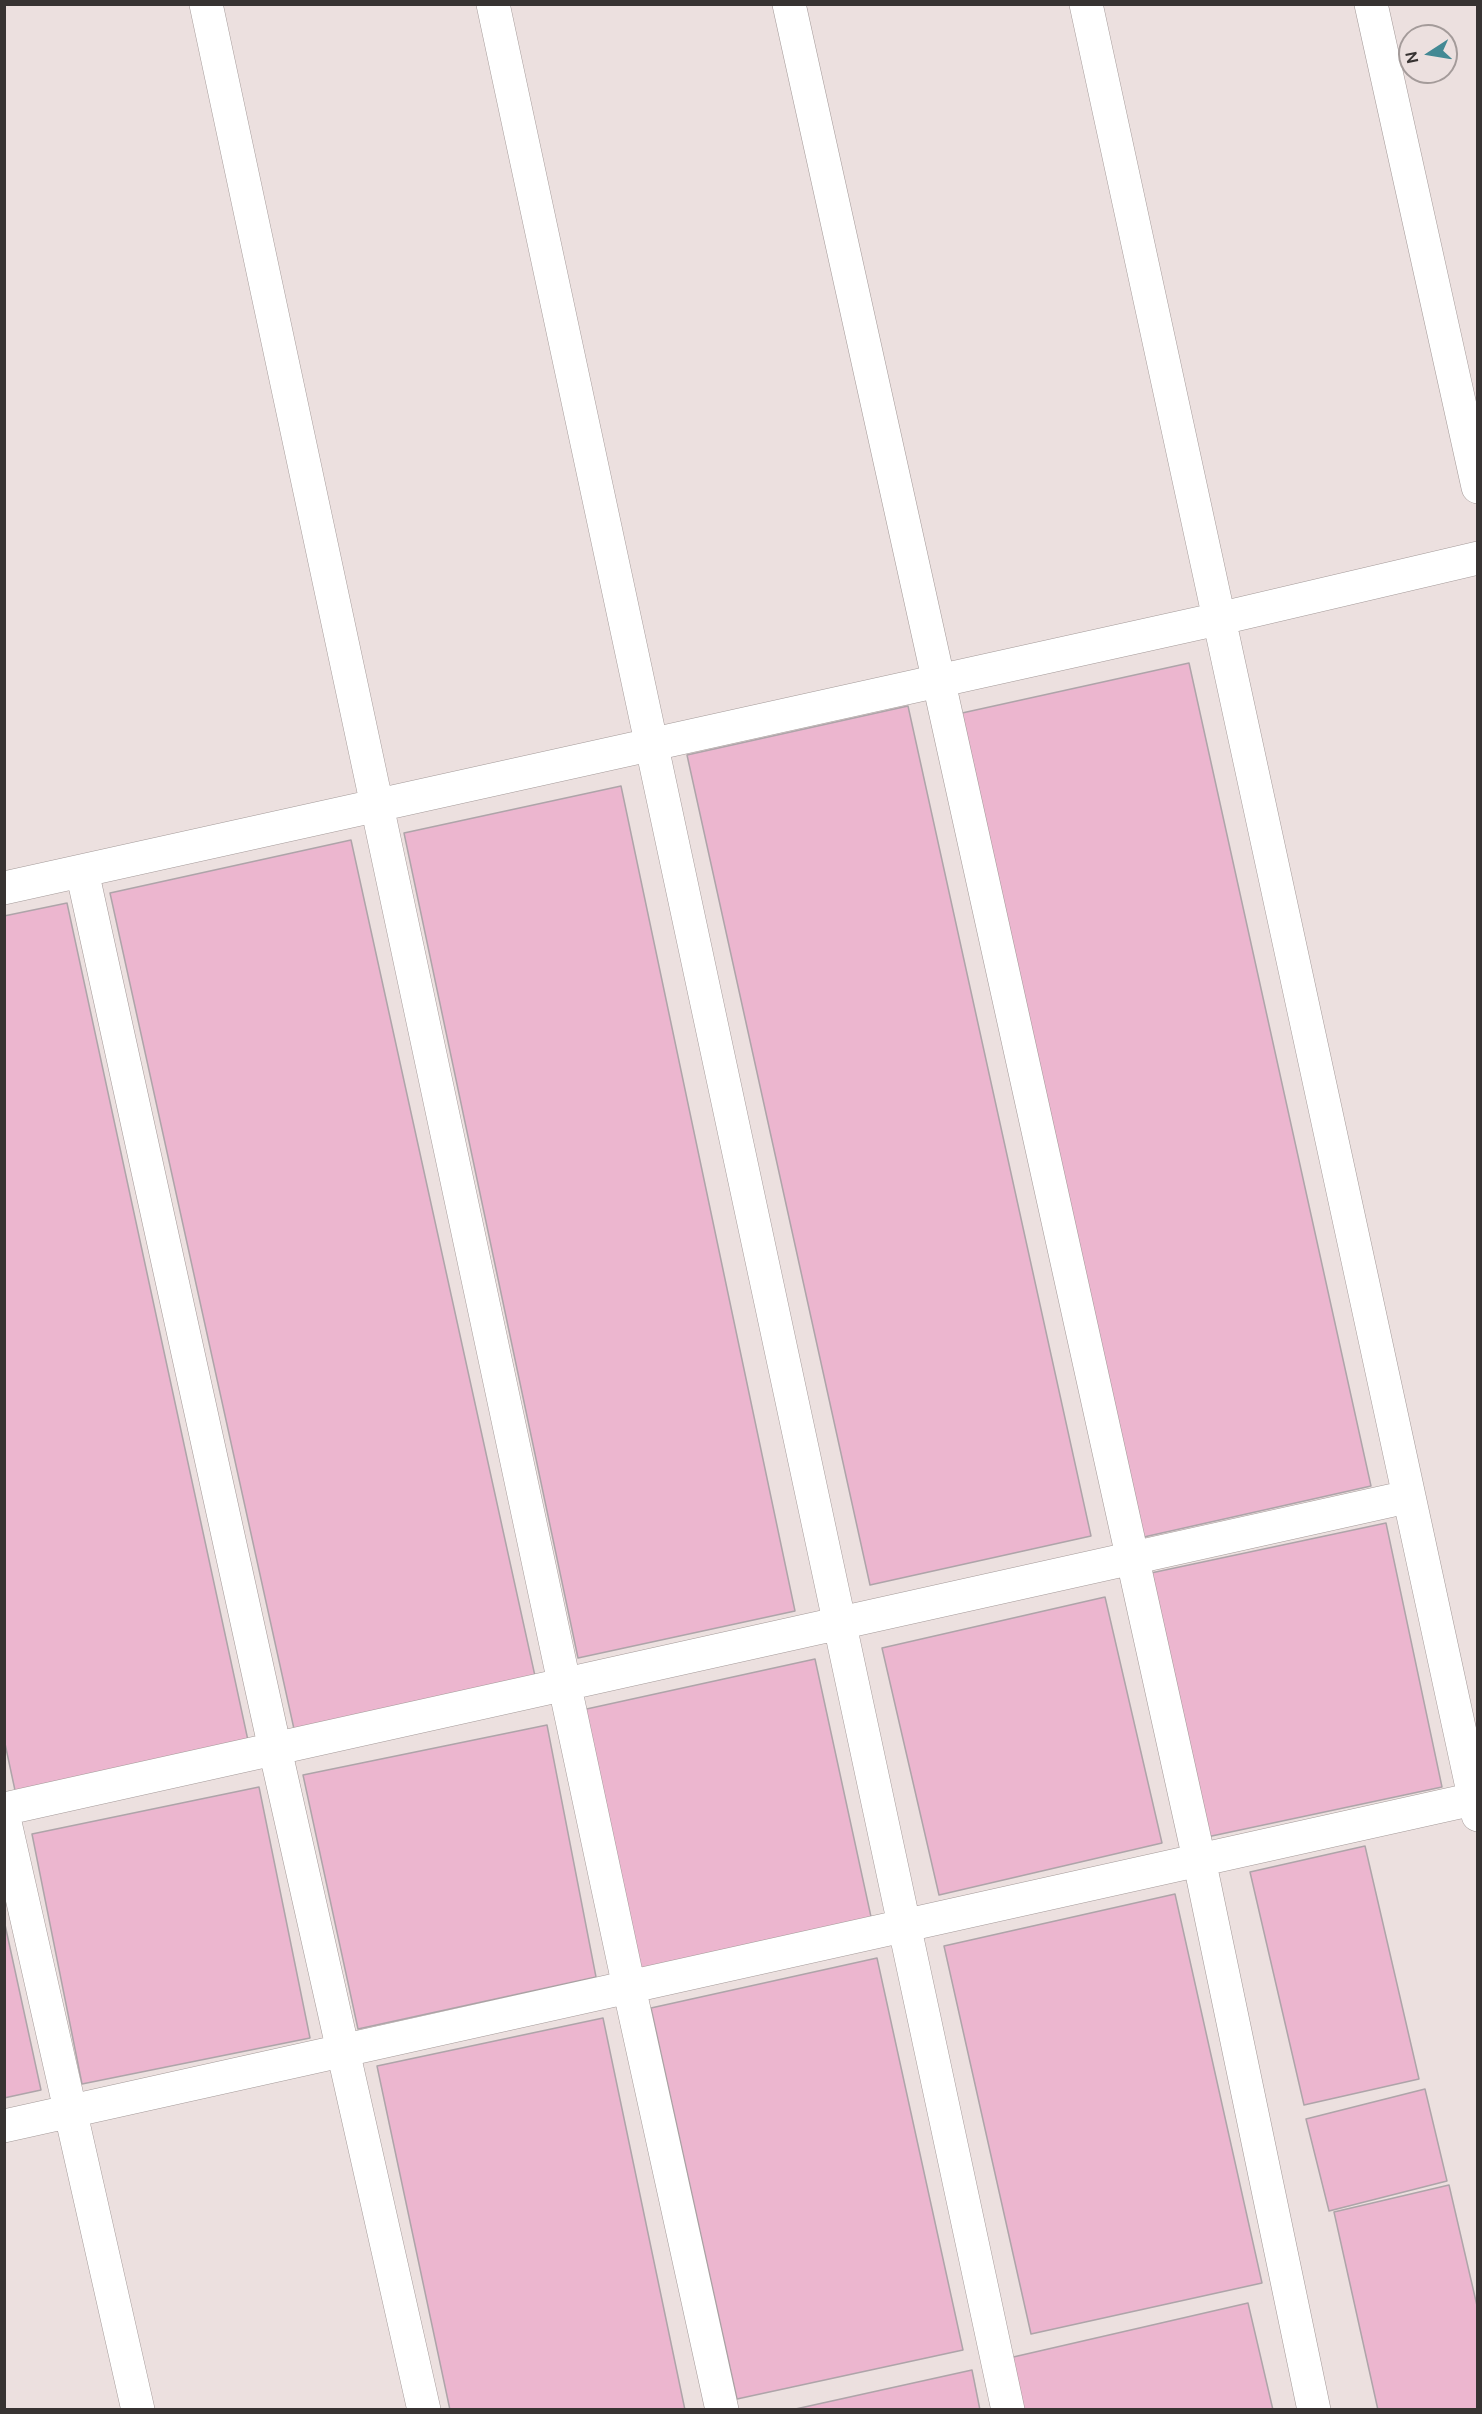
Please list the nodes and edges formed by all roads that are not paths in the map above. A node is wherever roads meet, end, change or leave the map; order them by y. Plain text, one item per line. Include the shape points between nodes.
1 (206, 4) edge
2 (493, 4) edge
3 (789, 4) edge
4 (1086, 4) edge
5 (1371, 4) edge
6 (1478, 487) edge
7 (1478, 558) edge
8 (1218, 619) junction
9 (937, 681) junction
10 (651, 745) junction
11 (379, 805) junction
12 (82, 871) junction
13 (4, 888) edge
14 (1407, 1497) junction
15 (1132, 1558) junction
16 (839, 1623) junction
17 (565, 1684) junction
18 (275, 1749) junction
19 (1476, 1804) edge
20 (4, 1809) edge
21 (4, 1818) edge
22 (1199, 1860) junction
23 (904, 1925) junction
24 (629, 1987) junction
25 (343, 2050) junction
26 (71, 2111) junction
27 (4, 2126) edge
28 (138, 2409) edge
29 (424, 2409) edge
30 (722, 2409) edge
31 (1008, 2409) edge
32 (1314, 2409) edge

1 - 11 street
2 - 10 street
3 - 9 street
4 - 8 street
5 - 6 street
7 - 8 street
8 - 9 street
8 - 14 street
9 - 10 street
9 - 15 street
10 - 11 street
10 - 16 street
11 - 12 street
11 - 17 street
12 - 13 street
12 - 18 street
14 - 15 street
14 - 19 street
15 - 16 street
15 - 22 street
16 - 17 street
16 - 23 street
17 - 18 street
17 - 24 street
18 - 20 street
18 - 25 street
19 - 22 street
21 - 26 street
22 - 23 street
22 - 32 street
23 - 24 street
23 - 31 street
24 - 25 street
24 - 30 street
25 - 26 street
25 - 29 street
26 - 27 street
26 - 28 street

